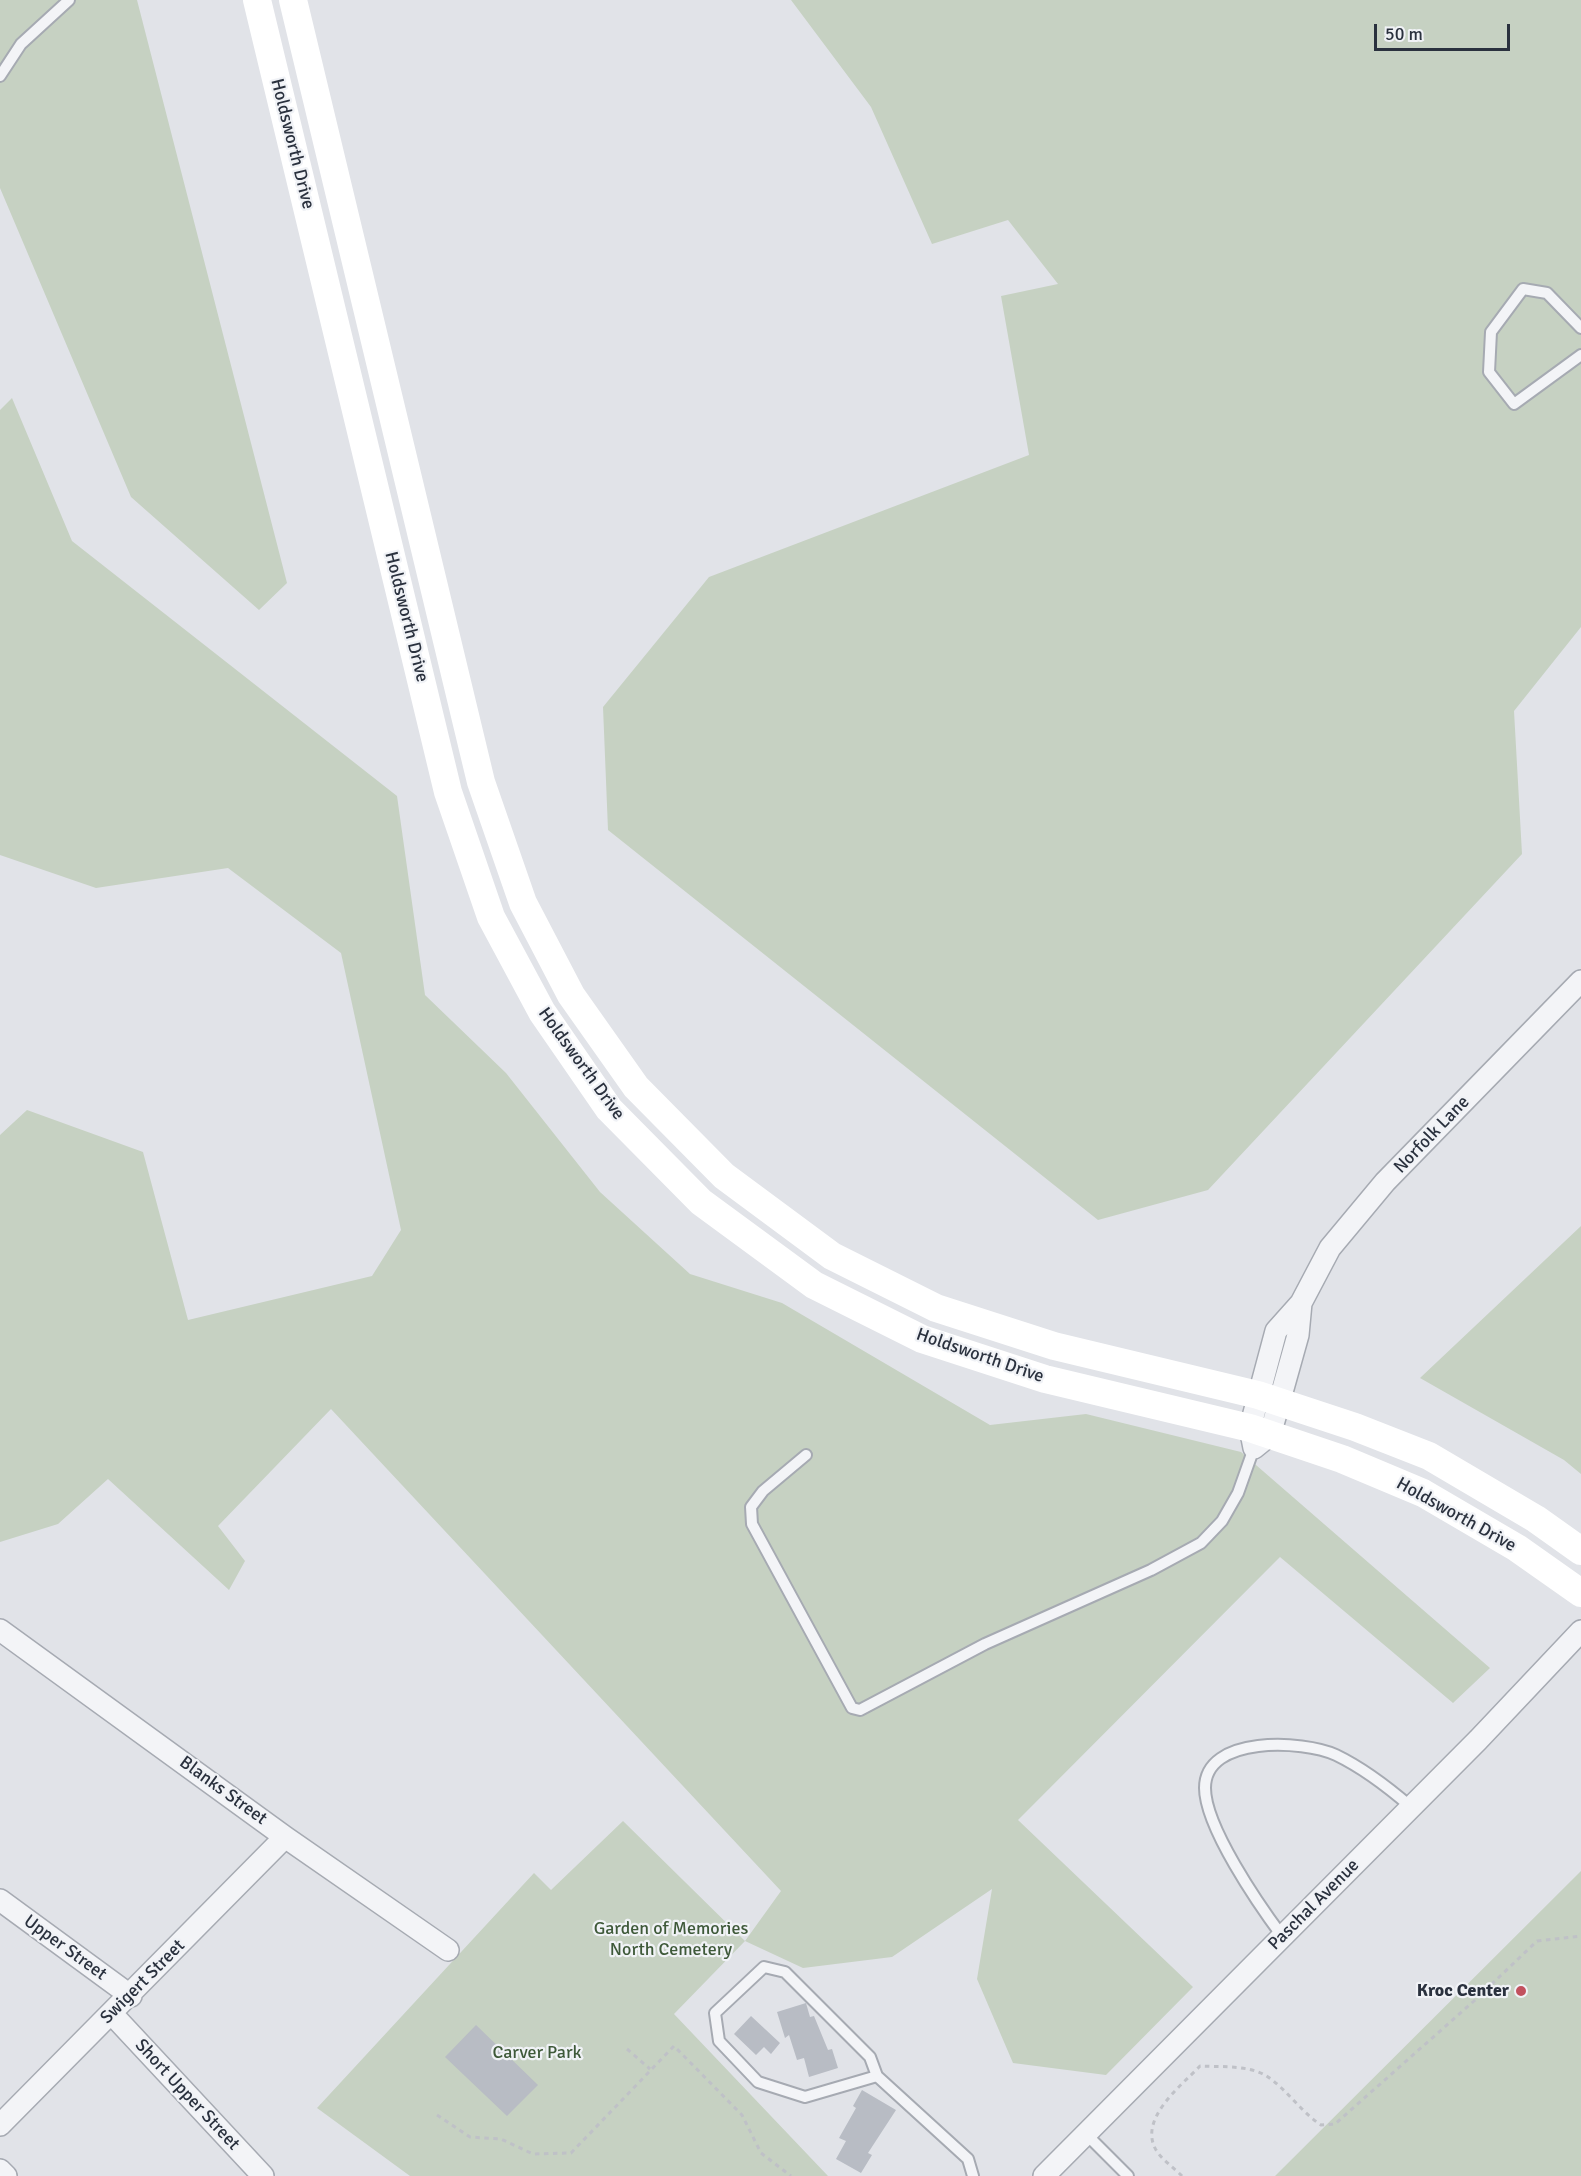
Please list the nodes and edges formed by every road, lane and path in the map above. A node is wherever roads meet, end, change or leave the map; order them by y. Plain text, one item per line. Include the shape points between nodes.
1 (69, 0) edge
2 (257, 0) edge
3 (293, 0) edge
4 (0, 76) edge
5 (1581, 328) edge
6 (1581, 355) edge
7 (388, 394) junction
8 (354, 401) junction
9 (1581, 981) edge
10 (1268, 1399) junction
11 (1258, 1437) junction
12 (806, 1455) dead end
13 (1581, 1551) edge
14 (1581, 1593) edge
15 (0, 1630) edge
16 (1581, 1631) edge
17 (1411, 1807) junction
18 (285, 1837) junction
19 (0, 1900) edge
20 (1282, 1936) junction
21 (1581, 1936) edge
22 (448, 1950) dead end
23 (131, 1996) junction
24 (112, 2014) junction
25 (627, 2049) dead end
26 (650, 2069) junction
27 (877, 2076) junction
28 (437, 2115) dead end
29 (0, 2125) edge
30 (1086, 2134) junction
31 (0, 2170) edge
32 (6, 2176) edge
33 (262, 2176) edge
34 (791, 2176) edge
35 (973, 2176) edge
36 (1044, 2176) edge
37 (1128, 2176) edge
38 (1182, 2176) edge

1 - 4 lane via 21,44
2 - 8 main road, Holdsworth Drive
3 - 7 main road, Holdsworth Drive
5 - 6 lane via 1546,293 1523,289 1491,332 1489,372 1514,405
7 - 8 main road
7 - 10 main road, Holdsworth Drive via 481,782 523,903 571,995 636,1087 724,1176 832,1256 936,1308 1054,1346
8 - 11 main road, Holdsworth Drive via 448,792 491,917 542,1012 609,1109 701,1202 814,1285 922,1340 1045,1379
9 - 10 street, Norfolk Lane via 1385,1182 1330,1248 1301,1303 1276,1331
10 - 11 street, Norfolk Lane
10 - 13 main road, Holdsworth Drive via 1428,1456 1536,1519
11 - 12 lane via 1239,1493 1222,1521 1201,1543 1151,1570 986,1644 860,1710 852,1708 752,1524 751,1507 763,1491
11 - 14 main road, Holdsworth Drive via 1342,1459 1424,1493 1517,1548
15 - 18 street, Blanks Street
16 - 17 street, Paschal Avenue
17 - 20 street, Paschal Avenue
17 - 20 lane via 1335,1754 1304,1746 1247,1746 1224,1754 1210,1770 1206,1798 1251,1894
18 - 22 street, Blanks Street
18 - 23 street, Swigert Street
19 - 23 street, Upper Street
20 - 30 street, Paschal Avenue
21 - 38 path via 1537,1941 1335,2124 1316,2122 1264,2074 1233,2067 1200,2066 1155,2119 1152,2138 1157,2152
23 - 24 street, Swigert Street
24 - 29 street, Swigert Street
24 - 33 street, Short Upper Street
25 - 26 path
26 - 28 path via 571,2153 533,2154 501,2139 470,2137
26 - 34 path via 674,2046 742,2115 761,2153
27 - 27 lane via 870,2057 785,1972 764,1967 715,2013 719,2041 758,2082 805,2097
27 - 35 lane via 968,2159
30 - 36 street, Paschal Avenue
30 - 37 lane
31 - 32 street

